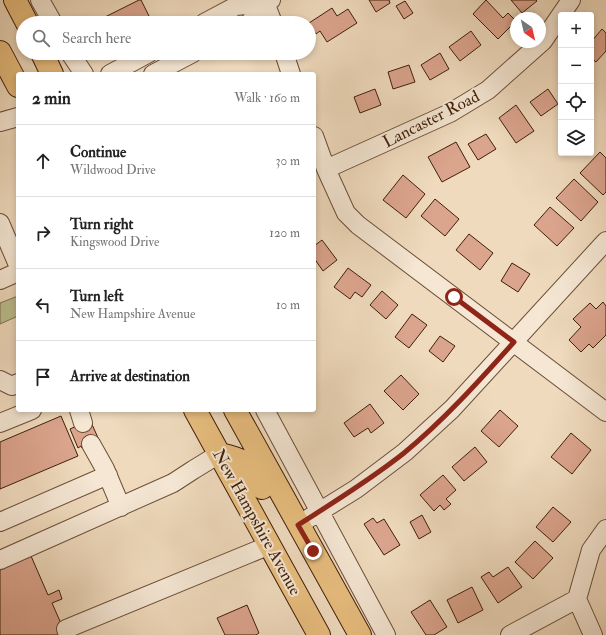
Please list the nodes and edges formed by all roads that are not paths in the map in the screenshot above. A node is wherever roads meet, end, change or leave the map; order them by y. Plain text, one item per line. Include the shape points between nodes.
1 (15, 0) edge
2 (40, 0) edge
3 (571, 0) edge
4 (267, 1) edge
5 (23, 16) edge
6 (49, 16) edge
7 (217, 16) edge
8 (255, 16) edge
9 (271, 16) edge
10 (0, 52) edge
11 (45, 60) edge
12 (75, 60) edge
13 (136, 60) edge
14 (180, 60) edge
15 (287, 60) edge
16 (51, 72) edge
17 (83, 72) edge
18 (114, 72) edge
19 (157, 72) edge
20 (291, 72) edge
21 (16, 82) edge
22 (16, 118) edge
23 (0, 122) edge
24 (316, 142) edge
25 (326, 169) junction
26 (0, 222) edge
27 (606, 241) edge
28 (16, 260) edge
29 (16, 273) edge
30 (0, 280) edge
31 (514, 342) junction
32 (0, 380) edge
33 (16, 384) edge
34 (27, 412) edge
35 (196, 412) edge
36 (236, 412) edge
37 (266, 412) edge
38 (606, 412) edge
39 (0, 423) edge
40 (91, 444) dead end
41 (219, 454) junction
42 (108, 475) junction
43 (121, 507) junction
44 (320, 512) junction
45 (0, 522) edge
46 (298, 525) junction
47 (606, 529) edge
48 (270, 545) junction
49 (0, 560) edge
50 (578, 599) junction
51 (342, 603) junction
52 (68, 635) edge
53 (318, 635) edge
54 (360, 635) edge
55 (386, 635) edge
56 (510, 635) edge
57 (593, 635) edge

1 - 5 main road
2 - 6 street
3 - 25 street, Lancaster Road via 542,41 488,90 450,113
4 - 7 street via 236,6
4 - 8 street
4 - 9 street
10 - 21 main road
11 - 16 main road
12 - 17 street
13 - 18 street
14 - 19 street
15 - 20 street
22 - 23 street
24 - 25 street
25 - 31 street via 346,213
26 - 28 street
27 - 31 street
29 - 30 street
31 - 38 street
31 - 44 street via 452,410 405,452
32 - 33 street via 12,386
34 - 39 street
35 - 41 main road, New Hampshire Avenue
36 - 46 main road, New Hampshire Avenue
37 - 44 street
40 - 42 street
41 - 43 street via 173,484
41 - 48 main road, New Hampshire Avenue
41 - 51 main road via 238,458 250,466 299,556 318,581
42 - 43 street
42 - 45 street
43 - 49 street
44 - 46 street
44 - 55 street
46 - 51 main road, New Hampshire Avenue
47 - 50 street via 591,550
48 - 52 street via 66,629
48 - 53 main road, New Hampshire Avenue
50 - 56 street
50 - 57 street
51 - 54 main road, New Hampshire Avenue

